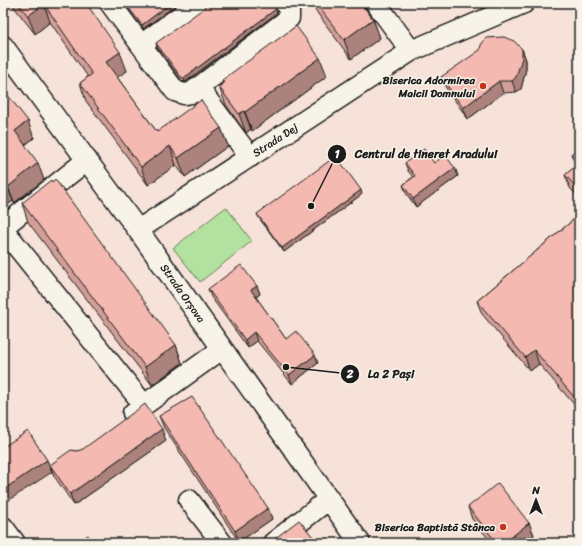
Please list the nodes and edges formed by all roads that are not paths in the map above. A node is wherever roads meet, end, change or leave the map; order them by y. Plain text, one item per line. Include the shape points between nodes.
1 (110, 3) edge
2 (198, 3) edge
3 (285, 3) edge
4 (376, 3) edge
5 (524, 3) edge
6 (141, 45) junction
7 (3, 46) edge
8 (411, 51) junction
9 (198, 87) junction
10 (250, 157) junction
11 (87, 160) junction
12 (3, 228) edge
13 (138, 230) junction
14 (222, 349) junction
15 (144, 405) junction
16 (118, 423) edge
17 (329, 499) junction
18 (189, 500) dead end
19 (3, 527) edge
20 (15, 543) edge
21 (222, 543) edge
22 (273, 543) edge
23 (360, 543) edge

1 - 6 street
2 - 6 street
3 - 9 street via 289,10 289,18
4 - 8 street
5 - 8 street, Strada Dej
6 - 9 street via 175,91 191,93
7 - 11 street, Strada Orșova
8 - 10 street, Strada Dej
9 - 10 street
10 - 13 street, Strada Dej
11 - 12 street
11 - 13 street, Strada Orșova
12 - 15 street
13 - 14 street, Strada Orșova
14 - 15 street
14 - 17 street, Strada Orșova
15 - 16 street
17 - 22 street
17 - 23 street, Strada Orșova
18 - 21 street
19 - 20 street

